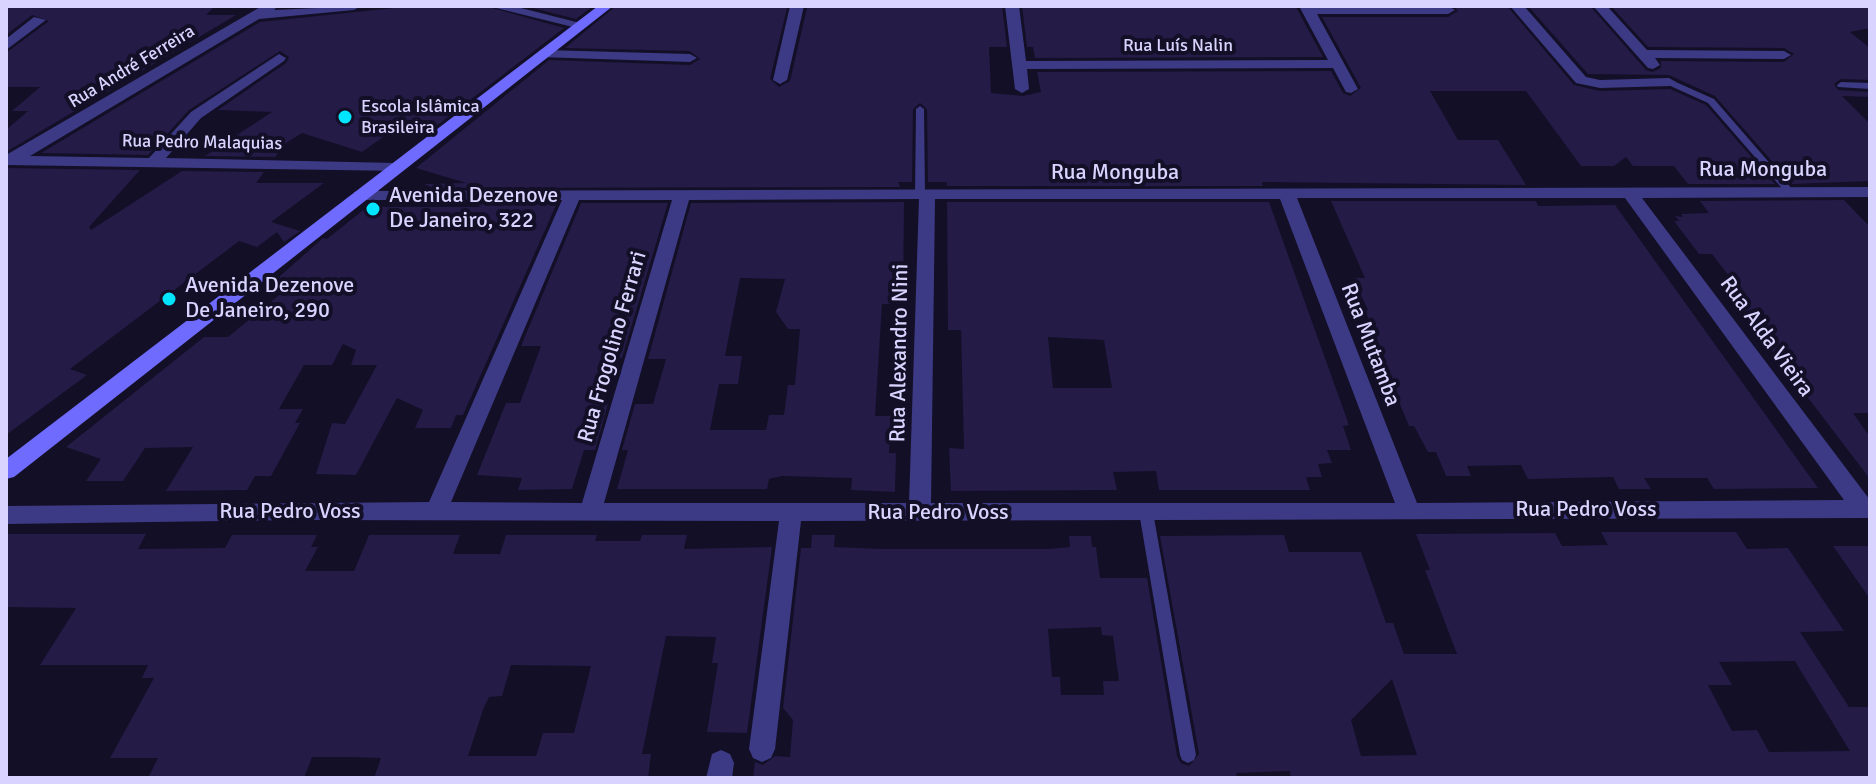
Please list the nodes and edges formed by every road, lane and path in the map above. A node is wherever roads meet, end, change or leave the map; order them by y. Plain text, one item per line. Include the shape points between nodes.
1 (271, 6) edge
2 (354, 6) edge
3 (495, 6) edge
4 (606, 6) edge
5 (797, 6) edge
6 (1012, 6) edge
7 (1517, 6) edge
8 (1600, 6) edge
9 (1307, 8) edge
10 (1448, 10) dead end
11 (255, 15) junction
12 (39, 20) dead end
13 (581, 25) junction
14 (6, 46) edge
15 (544, 54) junction
16 (1644, 54) junction
17 (1784, 55) dead end
18 (279, 58) dead end
19 (690, 58) dead end
20 (1338, 64) junction
21 (1019, 65) junction
22 (780, 80) dead end
23 (1669, 82) junction
24 (1841, 85) dead end
25 (1870, 86) edge
26 (1022, 89) dead end
27 (1351, 89) dead end
28 (920, 109) dead end
29 (8, 161) edge
30 (153, 163) junction
31 (396, 168) junction
32 (1790, 192) junction
33 (1870, 192) edge
34 (1630, 193) junction
35 (923, 194) junction
36 (573, 195) junction
37 (682, 195) junction
38 (1287, 195) junction
39 (360, 196) junction
40 (6, 471) edge
41 (1866, 509) edge
42 (436, 511) junction
43 (590, 512) junction
44 (1146, 512) junction
45 (1409, 512) junction
46 (791, 513) junction
47 (920, 513) junction
48 (6, 515) edge
49 (762, 749) dead end
50 (1188, 755) dead end

1 - 11 street, Rua André Ferreira
2 - 11 street
3 - 13 street
4 - 13 main road
5 - 22 street
6 - 21 street
7 - 23 street via 1581,80
8 - 16 street
9 - 10 street
9 - 20 street
11 - 29 street, Rua André Ferreira
12 - 14 street
13 - 15 main road
15 - 19 street
15 - 31 main road
16 - 17 street
16 - 23 street
18 - 30 street via 196,115
20 - 21 street, Rua Luís Nalin
20 - 27 street
21 - 26 street
23 - 32 lane via 1711,101
24 - 25 lane
28 - 35 lane
29 - 30 street, Rua Pedro Malaquias
30 - 31 street, Rua Pedro Malaquias
31 - 39 main road
32 - 33 street, Rua Monguba
32 - 34 street, Rua Monguba
34 - 38 street, Rua Monguba
34 - 41 street, Rua Alda Vieira
35 - 37 street, Rua Monguba
35 - 38 street, Rua Monguba
35 - 47 street, Rua Alexandro Nini
36 - 37 street, Rua Monguba
36 - 39 street, Rua Monguba
36 - 42 street
37 - 43 street, Rua Frogolino Ferrari
38 - 45 street, Rua Mutamba
39 - 40 main road
41 - 45 street, Rua Pedro Voss
42 - 43 street, Rua Pedro Voss
42 - 48 street, Rua Pedro Voss
43 - 46 street, Rua Pedro Voss
44 - 45 street, Rua Pedro Voss
44 - 47 street, Rua Pedro Voss
44 - 50 lane
46 - 47 street, Rua Pedro Voss
46 - 49 street

